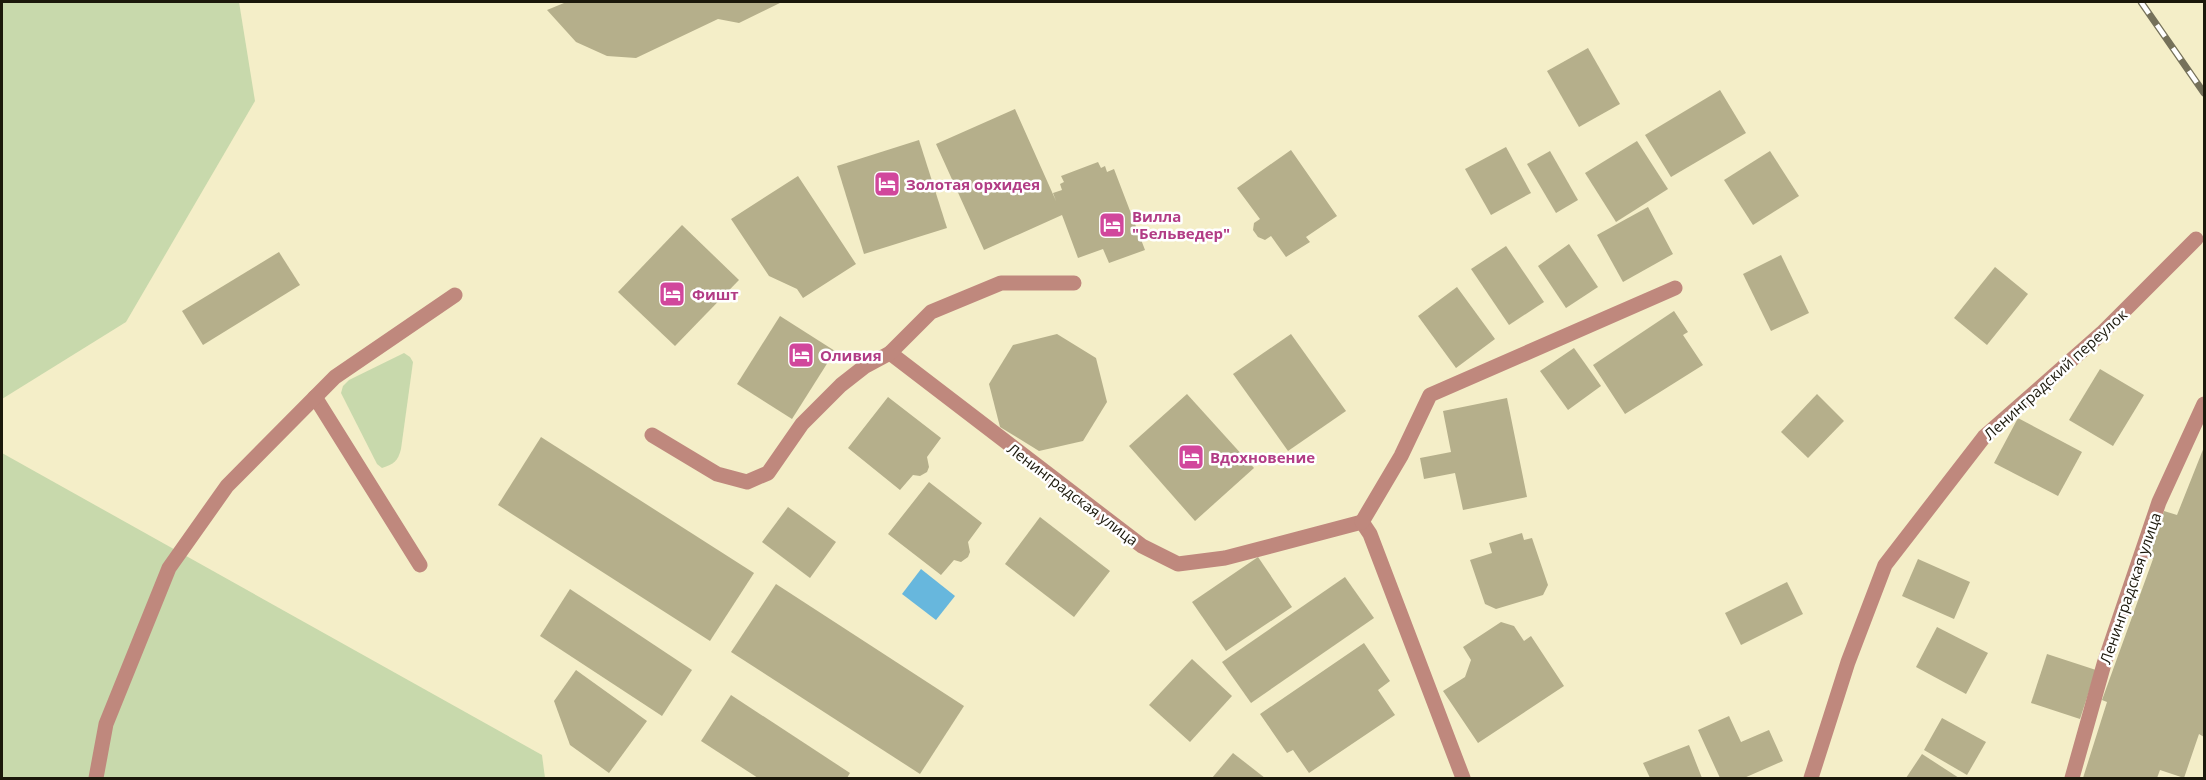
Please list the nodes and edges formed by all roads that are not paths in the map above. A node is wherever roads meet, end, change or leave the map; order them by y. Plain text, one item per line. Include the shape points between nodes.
1 (2196, 240) dead end
2 (1074, 283) dead end
3 (1675, 288) dead end
4 (455, 295) dead end
5 (890, 353) junction
6 (315, 397) junction
7 (2205, 404) edge
8 (652, 435) dead end
9 (1362, 522) junction
10 (420, 565) dead end
11 (96, 778) edge
12 (1463, 778) edge
13 (1811, 778) edge
14 (2072, 778) edge

1 - 13 street, Ленинградский переулок via 2102,333 1984,437 1886,565 1848,662
2 - 5 street via 1001,282 931,312
3 - 9 street via 1430,394 1401,456
4 - 6 street via 335,377
5 - 8 street via 841,385 802,424 768,473 747,482 717,474
5 - 9 street, Ленинградская улица via 1142,546 1178,564 1225,558
6 - 10 street
6 - 11 street via 227,486 169,568 106,724
7 - 14 street, Ленинградская улица via 2160,502 2104,664
9 - 12 street via 1370,534

